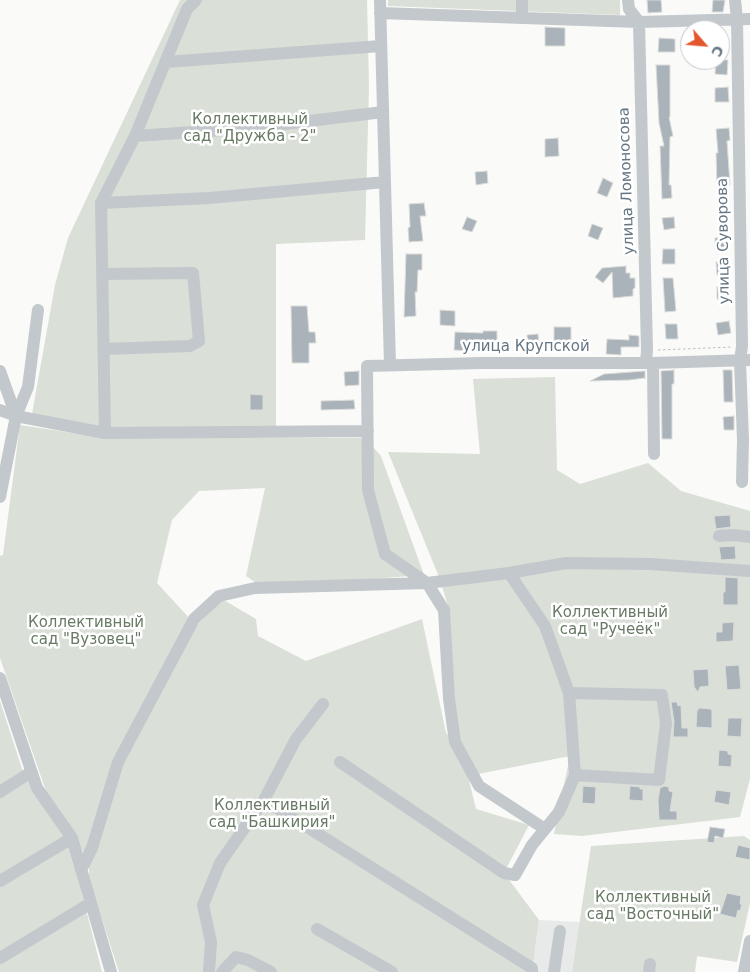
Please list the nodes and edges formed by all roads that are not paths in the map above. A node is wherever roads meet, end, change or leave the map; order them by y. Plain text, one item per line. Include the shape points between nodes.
1 (196, 0) edge
2 (522, 0) edge
3 (628, 0) edge
4 (735, 0) edge
5 (380, 6) edge
6 (522, 18) junction
7 (744, 19) edge
8 (639, 22) junction
9 (381, 46) junction
10 (166, 62) junction
11 (383, 112) junction
12 (135, 136) junction
13 (385, 182) junction
14 (101, 203) junction
15 (102, 274) junction
16 (38, 310) dead end
17 (104, 349) junction
18 (649, 359) junction
19 (745, 360) edge
20 (390, 365) junction
21 (0, 371) edge
22 (0, 410) edge
23 (16, 416) junction
24 (368, 431) junction
25 (105, 433) junction
26 (746, 440) edge
27 (654, 454) dead end
28 (742, 482) dead end
29 (0, 497) edge
30 (719, 536) dead end
31 (750, 537) edge
32 (750, 571) edge
33 (509, 573) junction
34 (427, 583) junction
35 (0, 678) edge
36 (569, 693) junction
37 (324, 704) dead end
38 (5, 709) edge
39 (340, 762) dead end
40 (31, 772) junction
41 (575, 775) junction
42 (0, 792) edge
43 (264, 800) junction
44 (545, 829) junction
45 (72, 838) junction
46 (81, 870) junction
47 (0, 881) edge
48 (91, 903) junction
49 (317, 929) dead end
50 (560, 932) dead end
51 (750, 941) edge
52 (0, 958) edge
53 (111, 972) edge
54 (209, 972) edge
55 (222, 972) edge
56 (272, 972) edge
57 (392, 972) edge
58 (532, 972) edge
59 (554, 972) edge
60 (744, 972) edge

1 - 10 street via 187,9
2 - 6 street
3 - 8 street, улица Ломоносова via 629,9
4 - 7 street, улица Суворова
5 - 6 street
5 - 9 street
6 - 8 street
7 - 8 street
7 - 19 street, улица Суворова via 742,346
8 - 18 street, улица Ломоносова
9 - 10 street
9 - 11 street
10 - 12 street
11 - 12 street via 252,128
11 - 13 street
12 - 14 street
13 - 14 street via 209,198
13 - 20 street
14 - 15 street
15 - 17 street
15 - 17 street via 193,272 199,341 190,346
16 - 23 street via 28,388
17 - 25 street
18 - 19 street, улица Крупской
18 - 20 street, улица Крупской
18 - 27 street, улица Ломоносова
19 - 26 street, улица Суворова
20 - 24 street, улица Крупской via 367,366
21 - 23 street
22 - 23 street
23 - 25 street
23 - 29 street
24 - 25 street
24 - 34 street via 368,490 385,554
26 - 28 street, улица Суворова
30 - 31 street
32 - 33 street via 650,564 566,563
33 - 34 street
33 - 36 street via 545,626
34 - 44 street via 444,610 455,742 479,786
34 - 46 street via 255,588 219,596 194,619 118,762 92,848
35 - 38 street
36 - 41 street
36 - 41 street via 662,695 666,723 659,780
37 - 43 street via 296,739
38 - 40 street
39 - 44 street via 504,874 515,876
40 - 42 street
40 - 45 street via 36,788
41 - 44 street via 558,812
43 - 54 street via 220,863 203,904 211,942
43 - 58 street via 532,968
45 - 46 street
45 - 47 street
46 - 48 street
48 - 52 street
48 - 53 street
49 - 57 street
50 - 59 street
51 - 60 street
55 - 56 street via 236,957

